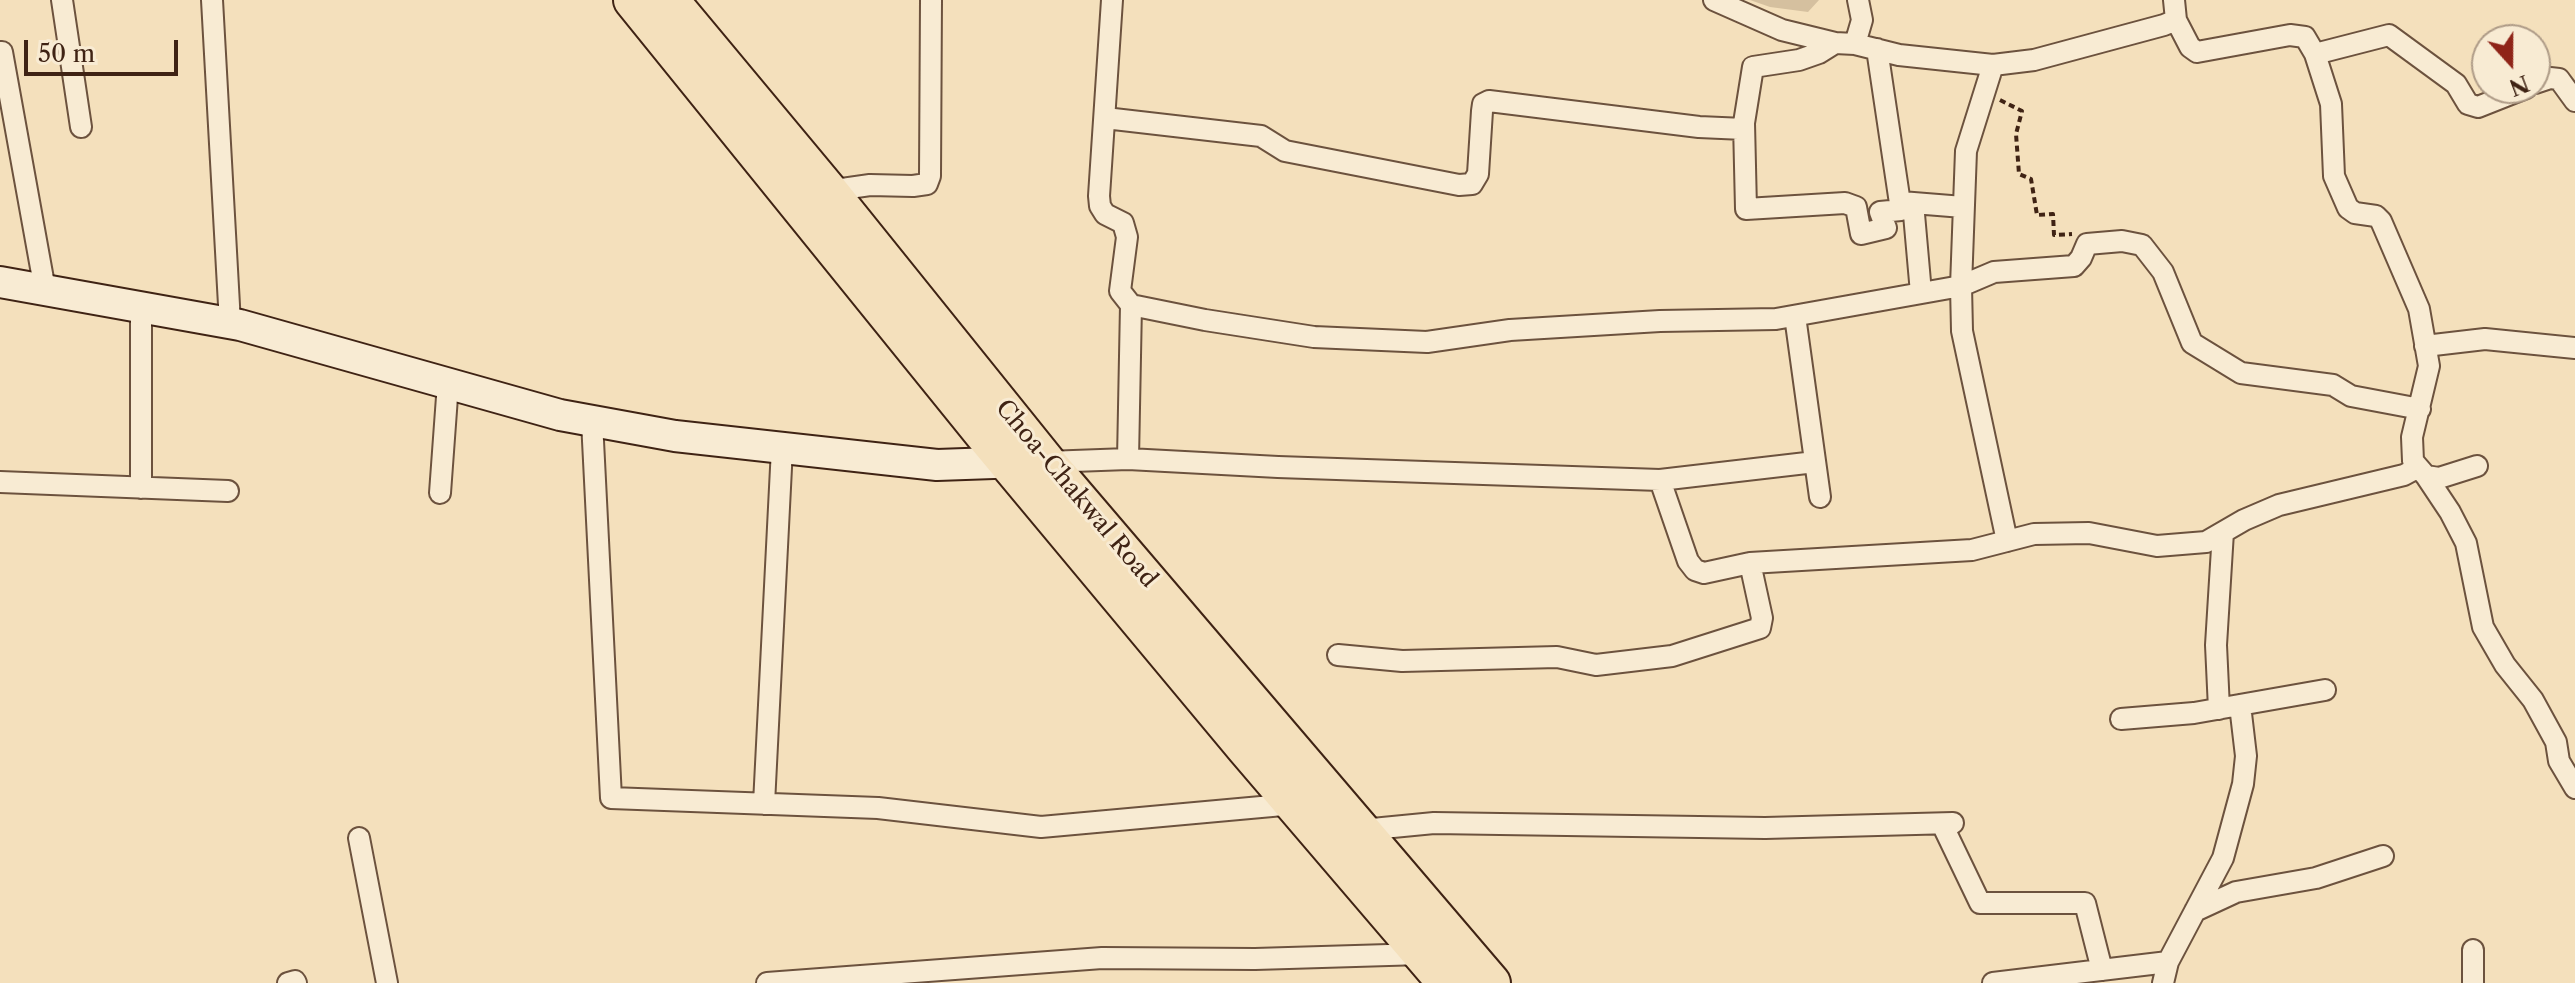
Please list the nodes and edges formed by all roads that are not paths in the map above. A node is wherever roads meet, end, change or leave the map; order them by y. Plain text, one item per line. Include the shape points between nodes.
1 (62, 0) edge
2 (212, 0) edge
3 (633, 0) edge
4 (669, 0) edge
5 (931, 0) edge
6 (1112, 0) edge
7 (1714, 0) edge
8 (1858, 0) edge
9 (2175, 10) edge
10 (1845, 44) junction
11 (1877, 49) junction
12 (0, 52) edge
13 (2315, 54) junction
14 (1993, 65) junction
15 (2551, 78) edge
16 (2575, 101) edge
17 (2487, 104) edge
18 (1105, 118) junction
19 (81, 127) dead end
20 (1744, 129) junction
21 (828, 191) junction
22 (1907, 203) junction
23 (1963, 207) junction
24 (0, 282) edge
25 (1961, 286) junction
26 (45, 290) junction
27 (1921, 293) junction
28 (1131, 305) junction
29 (141, 308) junction
30 (1795, 316) junction
31 (230, 323) junction
32 (2425, 346) junction
33 (2575, 348) edge
34 (448, 383) junction
35 (2420, 409) junction
36 (592, 421) junction
37 (782, 448) junction
38 (1128, 459) junction
39 (1008, 462) junction
40 (1046, 462) junction
41 (1815, 462) junction
42 (2477, 466) dead end
43 (2422, 472) junction
44 (1660, 480) junction
45 (0, 482) edge
46 (141, 488) junction
47 (228, 491) dead end
48 (440, 493) dead end
49 (1820, 497) dead end
50 (2223, 532) junction
51 (2007, 541) junction
52 (1750, 563) junction
53 (1338, 655) dead end
54 (2325, 690) dead end
55 (2230, 707) junction
56 (2121, 719) dead end
57 (2575, 788) edge
58 (764, 804) junction
59 (1294, 804) junction
60 (1362, 830) junction
61 (359, 838) dead end
62 (2383, 856) dead end
63 (2195, 911) junction
64 (2473, 950) dead end
65 (1422, 954) junction
66 (2168, 962) junction
67 (2102, 970) junction
68 (288, 983) edge
69 (296, 983) edge
70 (387, 983) edge
71 (767, 983) edge
72 (1447, 983) edge
73 (1491, 983) edge
74 (1993, 983) edge
75 (2163, 983) edge
76 (2473, 983) edge

1 - 19 street
2 - 31 street
3 - 39 highway
4 - 21 highway, Choa-Chakwal Road
5 - 21 street via 927,184
6 - 18 street
7 - 10 street via 1782,30
8 - 10 street via 1862,20
9 - 13 street via 2197,52 2290,35 2305,37
9 - 14 street via 2164,25 2034,60
10 - 11 street
10 - 20 street via 1799,60 1753,67
11 - 14 street
11 - 22 street
12 - 26 street
13 - 17 street via 2389,35 2456,84 2468,104
13 - 32 street via 2331,104 2334,176 2348,208 2381,221 2419,309
14 - 23 street via 1966,151
15 - 16 street via 2559,79
18 - 20 street via 1261,136 1285,151 1459,185 1472,184 1478,174 1483,104 1489,101
18 - 28 street via 1100,206 1123,223 1127,237 1120,291
20 - 22 street via 1746,209 1845,203 1856,207 1861,234 1886,228 1880,212 1901,210
21 - 40 highway, Choa-Chakwal Road
22 - 23 street
22 - 27 street
23 - 25 street
24 - 26 street
25 - 27 street
25 - 35 street via 1994,272 2074,266 2087,244 2142,245 2163,272 2192,343 2241,373 2333,385 2351,396
25 - 51 street via 1962,331
26 - 29 street
27 - 30 street
28 - 30 street via 1314,337 1427,342 1510,330
28 - 38 street
29 - 31 street
29 - 46 street
30 - 41 street
31 - 34 street
32 - 33 street via 2485,339
32 - 35 street via 2429,366
34 - 36 street
34 - 48 street
35 - 43 street via 2412,437 2413,461
36 - 37 street
36 - 58 street via 611,798
37 - 39 street via 937,465
37 - 58 street
38 - 40 street
38 - 44 street
39 - 40 street
39 - 59 highway
40 - 60 highway, Choa-Chakwal Road
41 - 44 street
41 - 49 street
42 - 43 street via 2439,478
43 - 50 street via 2279,505
43 - 57 street via 2466,543 2483,627 2533,700
44 - 52 street via 1695,570 1704,573
45 - 46 street
46 - 47 street
50 - 51 street via 2206,542 2157,546 2089,533 2034,534
50 - 55 street via 2216,645
51 - 52 street via 1972,550
52 - 53 street via 1760,628 1672,656 1596,665 1557,657 1402,661
54 - 55 street
55 - 56 street
55 - 63 street via 2246,756 2243,784 2223,858
58 - 59 street via 878,808 1041,827
59 - 65 highway
60 - 67 street via 1434,823 1750,828 1948,824 1980,903 2085,903
60 - 73 highway, Choa-Chakwal Road
61 - 70 street
62 - 63 street via 2316,878 2236,892
63 - 66 street
64 - 76 street
65 - 71 street via 1102,958
65 - 72 highway
66 - 67 street
66 - 75 street
67 - 74 street
68 - 69 street

